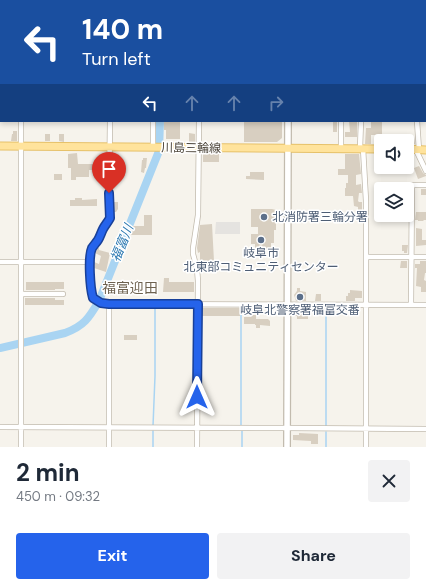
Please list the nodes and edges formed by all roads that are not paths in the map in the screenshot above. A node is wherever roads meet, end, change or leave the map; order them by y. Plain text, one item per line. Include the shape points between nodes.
1 (22, 122) edge
2 (110, 122) edge
3 (153, 122) edge
4 (198, 122) edge
5 (288, 122) edge
6 (341, 122) edge
7 (361, 122) edge
8 (417, 122) edge
9 (0, 146) edge
10 (21, 146) junction
11 (110, 147) junction
12 (154, 147) junction
13 (198, 148) junction
14 (288, 148) junction
15 (341, 148) junction
16 (362, 148) junction
17 (374, 149) edge
18 (420, 150) edge
19 (426, 171) edge
20 (426, 185) edge
21 (366, 257) junction
22 (411, 257) junction
23 (426, 257) edge
24 (0, 262) edge
25 (21, 262) junction
26 (90, 262) junction
27 (21, 294) junction
28 (63, 294) dead end
29 (288, 304) junction
30 (366, 304) junction
31 (109, 305) junction
32 (198, 305) junction
33 (411, 305) junction
34 (426, 305) edge
35 (0, 427) edge
36 (21, 427) junction
37 (110, 428) junction
38 (197, 428) junction
39 (287, 428) junction
40 (366, 428) junction
41 (426, 429) edge
42 (21, 447) edge
43 (109, 447) edge
44 (197, 447) edge
45 (287, 447) edge
46 (366, 447) edge

1 - 10 street
2 - 11 street
3 - 12 street
4 - 13 street
5 - 14 street
6 - 15 street
7 - 16 street
8 - 18 street
9 - 10 main road, 川島三輪線
10 - 11 main road, 川島三輪線
10 - 25 street
11 - 12 main road, 川島三輪線
11 - 26 street via 110,218 93,246
12 - 13 main road, 川島三輪線
13 - 14 main road, 川島三輪線
13 - 32 street via 198,215 193,254 197,269
14 - 15 main road, 川島三輪線
14 - 29 street
15 - 16 main road, 川島三輪線
16 - 17 main road, 川島三輪線
16 - 21 street via 366,201
18 - 19 street
20 - 22 street via 412,185
21 - 22 street
21 - 30 street
22 - 23 street
22 - 33 street
24 - 25 street
25 - 26 street
25 - 27 street
26 - 31 street via 93,298
27 - 28 street
27 - 36 street
29 - 30 street
29 - 32 street
29 - 39 street
30 - 33 street
30 - 40 street
31 - 32 street
31 - 37 street
32 - 38 street
33 - 34 street
35 - 36 street
36 - 37 street
36 - 42 street
37 - 38 street
37 - 43 street
38 - 39 street
38 - 44 street
39 - 40 street
39 - 45 street
40 - 41 street
40 - 46 street

